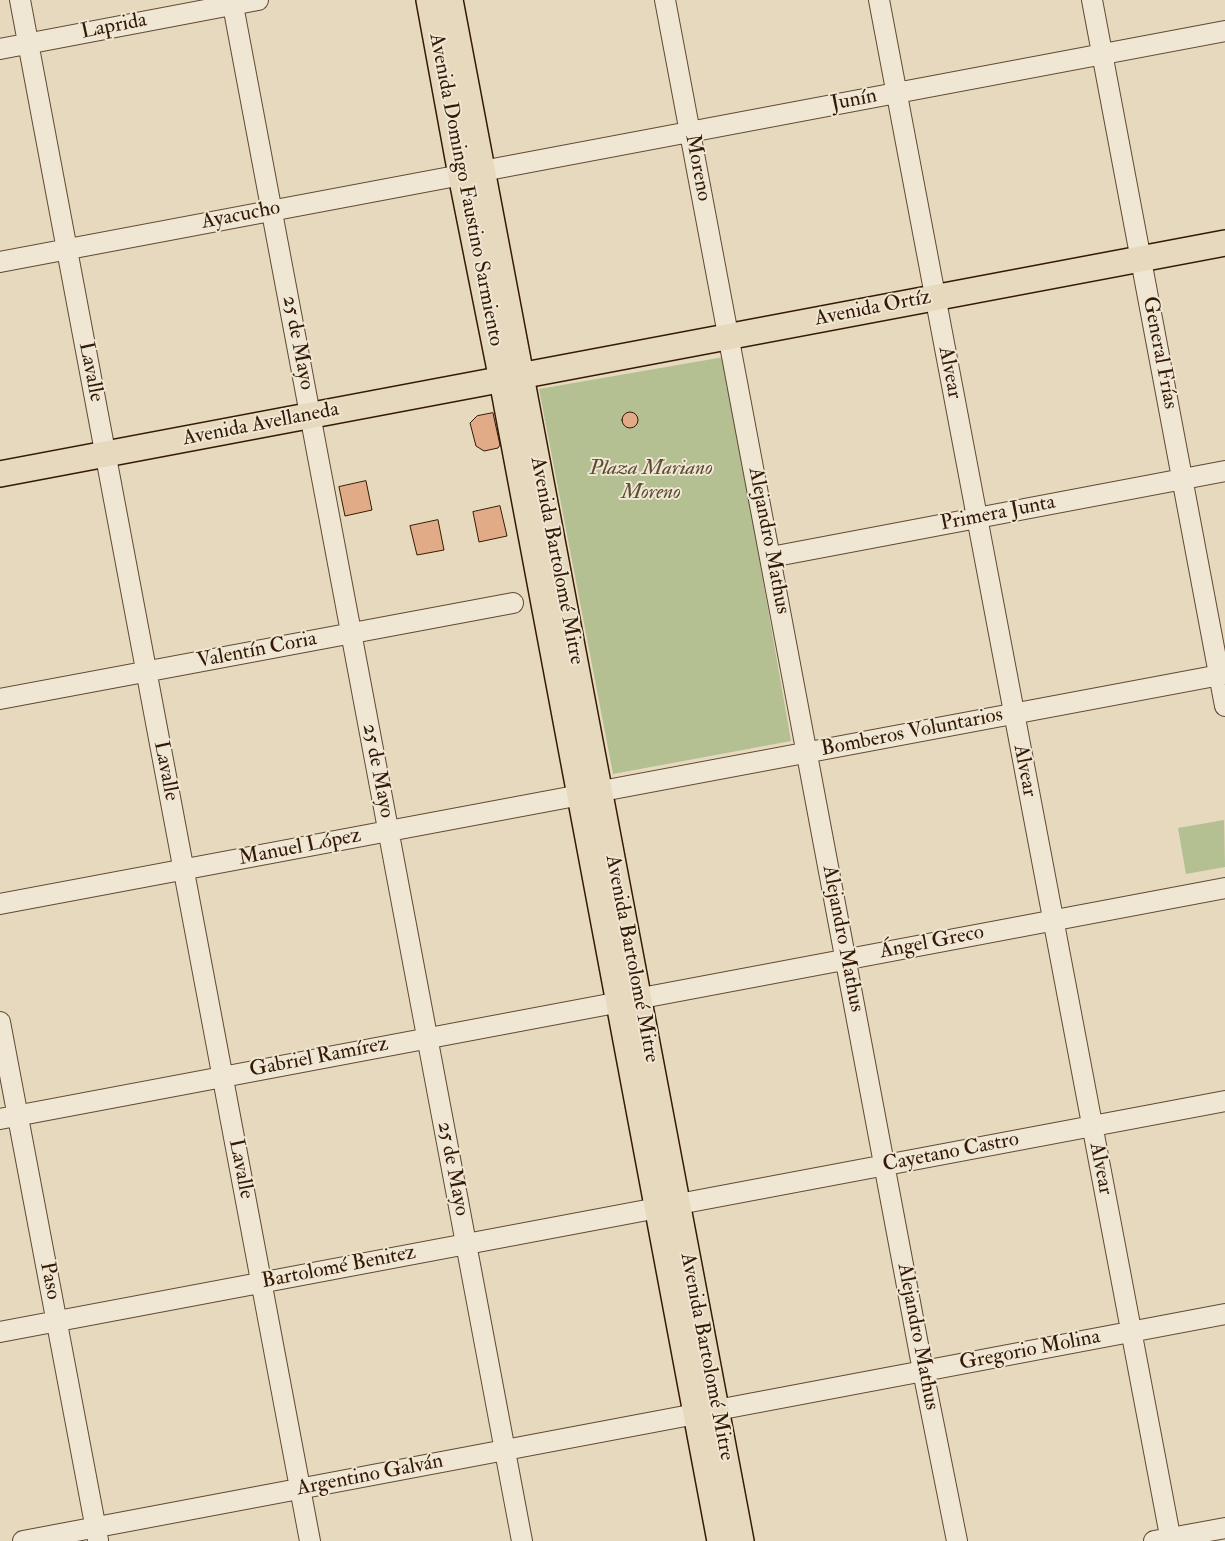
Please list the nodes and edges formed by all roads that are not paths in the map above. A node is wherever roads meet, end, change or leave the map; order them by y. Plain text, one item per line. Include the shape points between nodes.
1 (20, 0) edge
2 (258, 0) edge
3 (429, 0) edge
4 (450, 0) edge
5 (665, 0) edge
6 (879, 0) edge
7 (1092, 0) edge
8 (233, 2) edge
9 (1225, 31) edge
10 (28, 43) junction
11 (0, 49) edge
12 (1102, 54) junction
13 (897, 93) junction
14 (690, 132) junction
15 (472, 173) junction
16 (272, 210) junction
17 (1225, 243) edge
18 (67, 249) junction
19 (1141, 259) junction
20 (0, 262) edge
21 (935, 298) junction
22 (729, 337) junction
23 (512, 378) junction
24 (310, 416) junction
25 (106, 454) junction
26 (1225, 471) edge
27 (0, 474) edge
28 (1182, 479) junction
29 (977, 518) junction
30 (771, 557) junction
31 (513, 604) dead end
32 (351, 633) junction
33 (146, 672) junction
34 (1222, 674) edge
35 (0, 699) edge
36 (1225, 706) edge
37 (1013, 713) junction
38 (807, 752) junction
39 (590, 793) junction
40 (389, 831) junction
41 (184, 870) junction
42 (1225, 888) edge
43 (0, 904) edge
44 (1053, 920) junction
45 (846, 959) junction
46 (629, 1000) junction
47 (0, 1022) edge
48 (428, 1038) junction
49 (223, 1077) junction
50 (1225, 1101) edge
51 (9, 1117) edge
52 (1092, 1126) junction
53 (884, 1165) junction
54 (668, 1206) junction
55 (466, 1244) junction
56 (262, 1283) junction
57 (1225, 1314) edge
58 (56, 1321) junction
59 (0, 1332) edge
60 (1131, 1332) junction
61 (923, 1372) junction
62 (706, 1412) junction
63 (505, 1450) junction
64 (300, 1489) junction
65 (1225, 1528) edge
66 (96, 1534) edge
67 (1165, 1540) edge
68 (23, 1541) edge
69 (310, 1541) edge
70 (522, 1541) edge
71 (720, 1541) edge
72 (741, 1541) edge
73 (957, 1541) edge

1 - 10 street, Lavalle
2 - 8 street, Laprida
3 - 15 main road, Avenida Domingo Faustino Sarmiento
4 - 15 main road, Avenida Domingo Faustino Sarmiento
5 - 14 street, Moreno
6 - 13 street, Alvear
7 - 12 street, General Frías
8 - 10 street, Laprida
8 - 16 street, 25 de Mayo
9 - 12 street, Junín
10 - 11 street, Laprida
10 - 18 street, Lavalle
12 - 13 street, Junín
12 - 19 street, General Frías
13 - 14 street, Junín
13 - 21 street, Alvear
14 - 15 street, Junín
14 - 22 street, Moreno
15 - 16 street, Ayacucho
15 - 23 main road, Avenida Domingo Faustino Sarmiento
16 - 18 street, Ayacucho
16 - 24 street, 25 de Mayo
17 - 19 main road, Avenida Ortíz
18 - 20 street, Ayacucho
18 - 25 street, Lavalle
19 - 21 main road, Avenida Ortíz
19 - 28 street, General Frías
21 - 22 main road, Avenida Ortíz
21 - 29 street, Alvear
22 - 23 main road, Avenida Ortíz
22 - 30 street, Alejandro Mathus
23 - 24 main road, Avenida Avellaneda
23 - 39 main road, Avenida Bartolomé Mitre
24 - 25 main road, Avenida Avellaneda
24 - 32 street, 25 de Mayo
25 - 27 main road, Avenida Avellaneda
25 - 33 street, Lavalle
26 - 28 street, Primera Junta
28 - 29 street, Primera Junta
28 - 34 street, General Frías
29 - 30 street, Primera Junta
29 - 37 street, Alvear
30 - 38 street, Alejandro Mathus
31 - 32 street, Valentín Coria
32 - 33 street, Valentín Coria
32 - 40 street, 25 de Mayo
33 - 35 street, Valentín Coria
33 - 41 street, Lavalle
34 - 36 street, General Frías
34 - 37 street, Bomberos Voluntarios
37 - 38 street, Bomberos Voluntarios
37 - 44 street, Alvear
38 - 39 street, Bomberos Voluntarios
38 - 45 street, Alejandro Mathus
39 - 40 street, Manuel López
39 - 46 main road, Avenida Bartolomé Mitre
40 - 41 street, Manuel López
40 - 48 street, 25 de Mayo
41 - 43 street, Manuel López
41 - 49 street, Lavalle
42 - 44 street, Ángel Greco
44 - 45 street, Ángel Greco
44 - 52 street, Alvear
45 - 46 street, Ángel Greco
45 - 53 street, Alejandro Mathus
46 - 48 street, Gabriel Ramírez
46 - 54 main road, Avenida Bartolomé Mitre
47 - 51 street, Paso
48 - 49 street, Gabriel Ramírez
48 - 55 street, 25 de Mayo
49 - 51 street, Gabriel Ramírez
49 - 56 street, Lavalle
50 - 52 street, Cayetano Castro
51 - 58 street, Paso
52 - 53 street, Cayetano Castro
52 - 60 street, Alvear
53 - 54 street, Cayetano Castro
53 - 61 street, Alejandro Mathus
54 - 55 street, Bartolomé Benitez
54 - 62 main road, Avenida Bartolomé Mitre
55 - 56 street, Bartolomé Benitez
55 - 63 street, 25 de Mayo
56 - 58 street, Bartolomé Benitez
56 - 64 street, Lavalle
57 - 60 street, Gregorio Molina
58 - 59 street, Bartolomé Benitez
58 - 66 street, Paso
60 - 61 street, Gregorio Molina
60 - 67 street, Alvear
61 - 62 street, Gregorio Molina
61 - 73 street, Alejandro Mathus
62 - 63 street, Argentino Galván
62 - 71 main road, Avenida Bartolomé Mitre
62 - 72 main road, Avenida Bartolomé Mitre
63 - 64 street, Argentino Galván
63 - 70 street, 25 de Mayo
64 - 66 street, Argentino Galván
64 - 69 street, Lavalle
65 - 67 street
66 - 68 street, Argentino Galván

